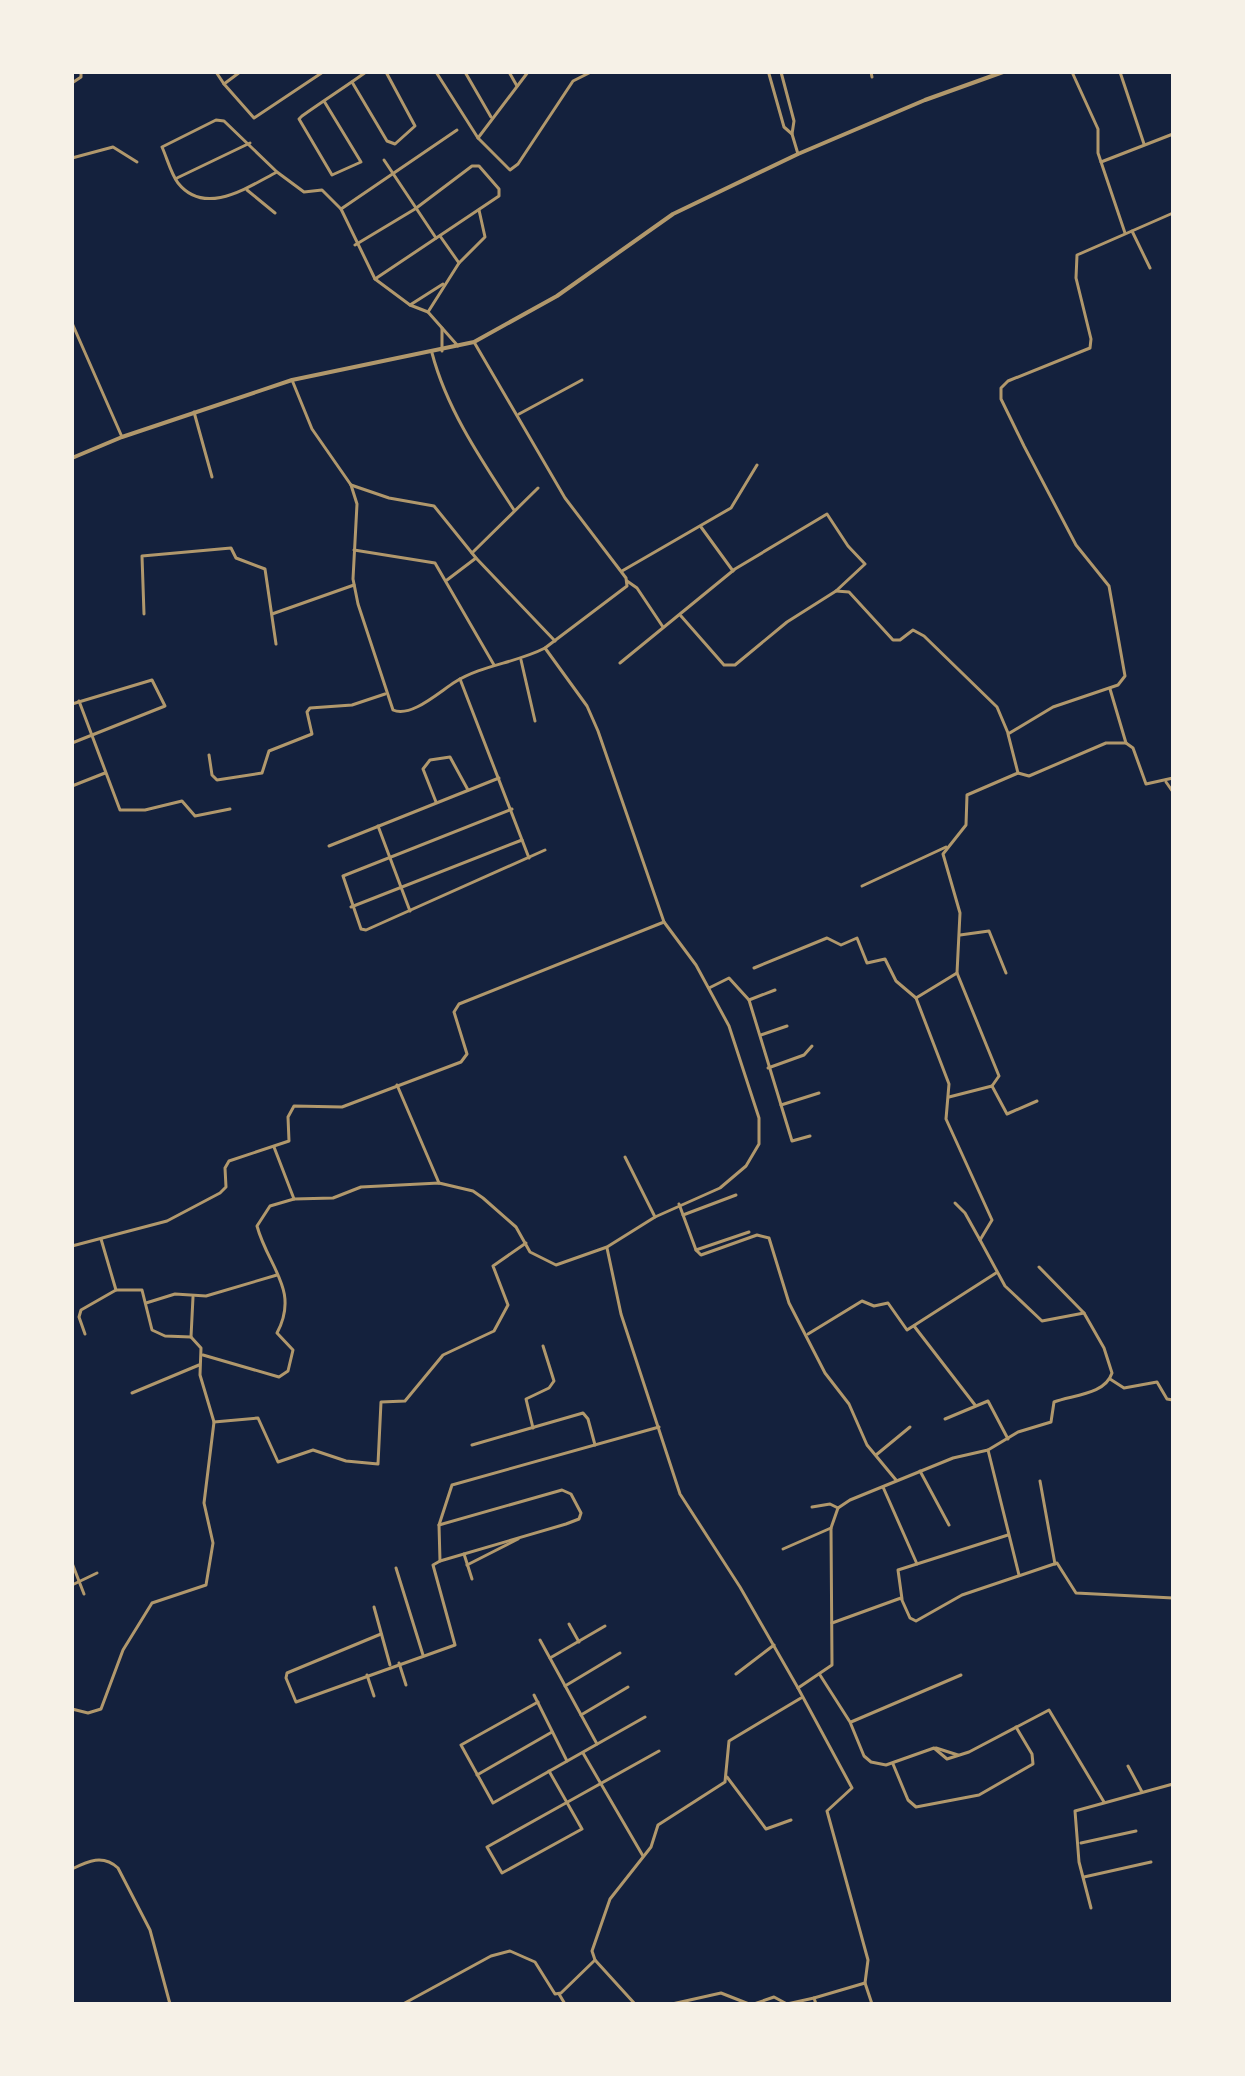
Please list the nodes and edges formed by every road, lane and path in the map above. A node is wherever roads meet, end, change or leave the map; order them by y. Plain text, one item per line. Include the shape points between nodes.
1 (81, 72) edge
2 (216, 72) edge
3 (240, 72) edge
4 (323, 72) edge
5 (366, 72) edge
6 (386, 72) edge
7 (436, 72) edge
8 (465, 72) edge
9 (509, 72) edge
10 (528, 72) edge
11 (591, 72) edge
12 (764, 72) edge
13 (780, 72) edge
14 (1003, 72) edge
15 (1072, 72) edge
16 (1120, 72) edge
17 (769, 74) junction
18 (352, 82) junction
19 (72, 83) edge
20 (224, 84) junction
21 (517, 86) junction
22 (324, 101) junction
23 (492, 119) junction
24 (457, 130) dead end
25 (792, 134) junction
26 (1173, 134) edge
27 (478, 138) junction
28 (250, 143) junction
29 (1144, 145) junction
30 (798, 154) junction
31 (72, 158) edge
32 (384, 160) dead end
33 (137, 162) dead end
34 (1101, 162) junction
35 (277, 172) junction
36 (392, 175) junction
37 (176, 178) junction
38 (245, 188) junction
39 (341, 209) junction
40 (415, 209) junction
41 (479, 210) junction
42 (275, 213) dead end
43 (1173, 213) edge
44 (1132, 231) junction
45 (1125, 233) junction
46 (438, 237) junction
47 (355, 245) junction
48 (459, 263) junction
49 (1150, 268) dead end
50 (375, 279) junction
51 (446, 282) junction
52 (410, 305) junction
53 (428, 312) junction
54 (72, 323) edge
55 (442, 328) junction
56 (474, 342) junction
57 (459, 347) junction
58 (442, 351) junction
59 (432, 353) junction
60 (292, 380) junction
61 (582, 380) dead end
62 (194, 412) junction
63 (518, 414) junction
64 (122, 437) junction
65 (72, 458) edge
66 (757, 465) dead end
67 (212, 477) dead end
68 (351, 485) junction
69 (538, 488) dead end
70 (514, 510) junction
71 (701, 527) junction
72 (354, 550) junction
73 (472, 553) junction
74 (476, 558) junction
75 (622, 571) junction
76 (733, 571) junction
77 (447, 581) junction
78 (627, 581) junction
79 (354, 585) junction
80 (836, 591) junction
81 (144, 614) dead end
82 (272, 614) junction
83 (681, 616) junction
84 (663, 627) junction
85 (555, 641) junction
86 (276, 644) dead end
87 (545, 648) junction
88 (521, 660) junction
89 (620, 663) dead end
90 (494, 666) junction
91 (460, 679) junction
92 (1110, 688) junction
93 (385, 694) junction
94 (79, 701) junction
95 (72, 704) edge
96 (535, 721) dead end
97 (1008, 734) junction
98 (91, 736) junction
99 (72, 743) edge
100 (1126, 743) junction
101 (209, 755) dead end
102 (105, 773) junction
103 (1018, 773) junction
104 (499, 778) junction
105 (1173, 778) edge
106 (1165, 781) junction
107 (72, 786) edge
108 (468, 790) junction
109 (1173, 792) edge
110 (436, 802) junction
111 (230, 809) dead end
112 (512, 809) junction
113 (378, 826) junction
114 (523, 840) junction
115 (949, 845) junction
116 (329, 846) dead end
117 (545, 850) dead end
118 (390, 856) junction
119 (529, 858) junction
120 (862, 886) dead end
121 (402, 887) junction
122 (351, 907) junction
123 (410, 911) junction
124 (664, 922) junction
125 (960, 935) junction
126 (754, 968) dead end
127 (957, 973) junction
128 (1006, 973) dead end
129 (709, 988) junction
130 (775, 990) dead end
131 (916, 998) junction
132 (749, 1000) junction
133 (787, 1026) dead end
134 (761, 1035) junction
135 (812, 1046) dead end
136 (768, 1068) junction
137 (397, 1085) junction
138 (992, 1086) junction
139 (819, 1093) dead end
140 (949, 1097) junction
141 (1037, 1101) dead end
142 (781, 1105) junction
143 (810, 1136) dead end
144 (273, 1147) junction
145 (625, 1157) dead end
146 (439, 1183) junction
147 (736, 1195) dead end
148 (294, 1199) junction
149 (955, 1203) dead end
150 (679, 1204) junction
151 (683, 1215) junction
152 (655, 1217) junction
153 (749, 1232) dead end
154 (101, 1239) junction
155 (980, 1240) junction
156 (526, 1243) junction
157 (72, 1246) edge
158 (607, 1247) junction
159 (696, 1250) junction
160 (1039, 1267) dead end
161 (996, 1273) junction
162 (277, 1275) junction
163 (116, 1290) junction
164 (193, 1297) junction
165 (146, 1303) junction
166 (1084, 1313) junction
167 (914, 1326) junction
168 (85, 1334) dead end
169 (807, 1334) junction
170 (191, 1337) junction
171 (543, 1346) dead end
172 (203, 1355) junction
173 (199, 1365) junction
174 (1110, 1379) junction
175 (132, 1393) dead end
176 (1173, 1400) edge
177 (975, 1405) junction
178 (945, 1419) dead end
179 (214, 1422) junction
180 (659, 1427) junction
181 (910, 1427) dead end
182 (533, 1428) junction
183 (1008, 1439) junction
184 (472, 1445) dead end
185 (595, 1445) junction
186 (988, 1450) junction
187 (876, 1455) junction
188 (920, 1471) junction
189 (896, 1480) junction
190 (1040, 1481) dead end
191 (883, 1486) junction
192 (812, 1507) dead end
193 (838, 1508) junction
194 (439, 1525) junction
195 (949, 1525) dead end
196 (831, 1528) junction
197 (1008, 1535) junction
198 (525, 1536) junction
199 (783, 1549) dead end
200 (464, 1554) junction
201 (440, 1561) junction
202 (72, 1563) edge
203 (917, 1564) junction
204 (1055, 1564) junction
205 (467, 1565) junction
206 (396, 1568) dead end
207 (97, 1573) dead end
208 (1019, 1576) junction
209 (472, 1579) dead end
210 (80, 1581) junction
211 (72, 1585) edge
212 (84, 1594) dead end
213 (1173, 1598) edge
214 (902, 1599) junction
215 (374, 1607) dead end
216 (832, 1623) junction
217 (569, 1624) dead end
218 (605, 1626) dead end
219 (381, 1634) junction
220 (540, 1640) dead end
221 (579, 1642) junction
222 (774, 1645) junction
223 (620, 1653) dead end
224 (423, 1655) junction
225 (550, 1658) junction
226 (399, 1663) junction
227 (390, 1666) junction
228 (736, 1674) dead end
229 (367, 1675) junction
230 (820, 1675) junction
231 (961, 1675) dead end
232 (406, 1685) dead end
233 (565, 1686) junction
234 (628, 1687) dead end
235 (798, 1688) junction
236 (534, 1695) dead end
237 (374, 1696) dead end
238 (802, 1697) junction
239 (538, 1702) junction
240 (72, 1709) edge
241 (581, 1715) junction
242 (645, 1717) dead end
243 (850, 1722) junction
244 (1016, 1727) junction
245 (552, 1732) junction
246 (597, 1744) junction
247 (934, 1748) junction
248 (659, 1751) dead end
249 (582, 1752) junction
250 (958, 1755) junction
251 (567, 1761) junction
252 (893, 1764) junction
253 (1128, 1766) dead end
254 (549, 1771) junction
255 (477, 1775) junction
256 (727, 1777) junction
257 (599, 1784) junction
258 (1173, 1784) edge
259 (1142, 1792) junction
260 (1104, 1802) junction
261 (566, 1803) junction
262 (791, 1820) dead end
263 (1136, 1831) dead end
264 (1080, 1843) junction
265 (643, 1856) junction
266 (1151, 1862) dead end
267 (72, 1869) edge
268 (1083, 1877) junction
269 (1091, 1908) dead end
270 (595, 1960) junction
271 (865, 1983) junction
272 (559, 1994) junction
273 (814, 1998) junction
274 (170, 2004) edge
275 (403, 2004) edge
276 (565, 2004) edge
277 (635, 2004) edge
278 (672, 2004) edge
279 (751, 2004) edge
280 (816, 2004) edge
281 (872, 2004) edge

1 - 19 street
2 - 20 street
3 - 20 street
4 - 20 street via 254,118
5 - 18 street
6 - 18 street via 415,126 395,144 387,141
7 - 27 street
8 - 23 street
9 - 21 street
10 - 21 street
11 - 27 street via 573,81 510,170
12 - 17 street
13 - 17 street
13 - 25 street via 794,121
14 - 30 street
15 - 34 street via 1098,129
16 - 29 street
17 - 25 street via 784,127
18 - 22 street
21 - 23 street
22 - 22 street via 299,119 332,175 361,162
23 - 27 street
24 - 36 street
25 - 30 street
26 - 29 street
28 - 35 street
28 - 37 street
28 - 37 street via 216,120 162,147
29 - 34 street
30 - 56 street via 673,214 557,296
31 - 33 street via 113,147
32 - 36 street
34 - 45 street
35 - 38 street
35 - 39 street via 304,192 322,190
36 - 39 street
36 - 40 street
37 - 38 street via 199,198 214,200
38 - 42 street
39 - 47 street
40 - 41 street via 476,165 500,192
40 - 46 street
40 - 47 street
41 - 46 street
41 - 48 street via 485,237
43 - 44 street
44 - 45 street
44 - 49 street
45 - 92 street via 1076,256 1090,348 1008,381 1001,392 1076,545 1109,586 1126,672 1121,683
46 - 48 street
46 - 50 street
47 - 50 street
48 - 51 street
50 - 52 street
51 - 52 street
51 - 53 street
52 - 53 street
53 - 55 street
54 - 64 street
55 - 57 street
55 - 58 street
56 - 57 street
56 - 63 street
57 - 58 street
58 - 59 street
59 - 60 street
59 - 70 street via 480,459
60 - 62 street
60 - 68 street via 312,429
61 - 63 street
62 - 64 street
62 - 67 street
63 - 75 street via 565,498
64 - 65 street
66 - 71 street via 731,508
68 - 72 street via 357,504
68 - 73 street via 434,506
69 - 70 street
70 - 73 street
71 - 75 street
71 - 76 street
72 - 77 street via 424,558 435,563
72 - 79 street
73 - 74 street
74 - 77 street
74 - 85 street
75 - 78 street
76 - 80 street via 827,514 865,564
76 - 83 street
77 - 90 street
78 - 84 street
78 - 85 street
79 - 82 street
79 - 93 street
80 - 83 street via 735,665 715,658
80 - 97 street via 849,592 893,640 915,630 924,636 997,707
81 - 82 street via 142,556 231,548 236,558 265,569
82 - 86 street
83 - 84 street
84 - 89 street
85 - 87 street
87 - 88 street
87 - 124 street via 593,718
88 - 90 street
88 - 96 street
90 - 91 street
91 - 93 street via 407,712 393,710
91 - 104 street
92 - 97 street via 1053,707
92 - 100 street
93 - 101 street via 352,705 310,708 312,734 269,751 262,773 217,780
94 - 95 street
94 - 98 street
94 - 98 street via 152,680 165,704
97 - 103 street
98 - 99 street
98 - 102 street
100 - 103 street via 1106,743 1029,776
100 - 106 street via 1133,748 1146,784
102 - 107 street
102 - 111 street via 120,810 182,801 195,816
103 - 115 street via 967,795 967,822
104 - 108 street
104 - 112 street
105 - 106 street
106 - 109 street
108 - 110 street
108 - 110 street via 450,757 430,760 423,769
110 - 113 street
112 - 114 street
112 - 118 street
113 - 116 street
113 - 118 street
114 - 119 street
114 - 121 street
115 - 120 street
115 - 125 street via 943,857 955,888
117 - 119 street
118 - 121 street
118 - 122 street via 343,876
119 - 123 street
121 - 122 street
121 - 123 street
122 - 123 street via 364,930
124 - 129 street
124 - 137 street via 456,1006 454,1015 467,1051 464,1060
125 - 127 street
125 - 128 street via 989,931
126 - 131 street via 827,938 842,945 858,938 867,963 885,959 896,981
127 - 131 street
127 - 138 street via 992,1053 999,1076
129 - 132 street via 730,978
129 - 150 street via 729,1026 759,1118 759,1144 735,1178
130 - 132 street
131 - 140 street via 949,1084
132 - 134 street
133 - 134 street
134 - 136 street
135 - 136 street via 804,1055
136 - 142 street
137 - 144 street via 336,1108 294,1106 288,1117 290,1139
137 - 146 street
138 - 140 street
138 - 141 street via 1005,1113
139 - 142 street
140 - 155 street via 946,1119 992,1220
142 - 143 street via 792,1141
144 - 148 street
144 - 154 street via 229,1161 226,1187 220,1193 167,1221
145 - 152 street
146 - 148 street via 361,1187 333,1198
146 - 156 street via 473,1191 516,1227
147 - 151 street
148 - 162 street via 269,1207 258,1224
149 - 155 street
150 - 151 street
150 - 152 street
151 - 159 street
152 - 158 street
153 - 159 street
154 - 157 street
154 - 163 street
155 - 161 street
156 - 158 street via 530,1252 556,1265
156 - 179 street via 493,1266 508,1305 494,1331 443,1355 405,1401 382,1401 377,1464 335,1459 313,1450 278,1462 258,1418
158 - 180 street via 621,1314
159 - 169 street via 704,1255 757,1235 769,1238 789,1303
160 - 166 street
161 - 166 street via 1042,1321
161 - 167 street
162 - 164 street
162 - 172 street via 284,1282 286,1317 277,1334 293,1354 285,1374 279,1377
163 - 165 street via 141,1289
163 - 168 street via 80,1312
164 - 165 street via 175,1294
164 - 170 street
165 - 170 street via 153,1331
166 - 174 street via 1107,1356
167 - 169 street via 905,1330 888,1303 874,1306 862,1301
167 - 177 street
169 - 187 street
170 - 172 street
171 - 182 street via 554,1381 526,1397
172 - 173 street
173 - 175 street
173 - 179 street
174 - 176 street via 1124,1388 1157,1382
174 - 183 street via 1054,1402 1051,1422
177 - 178 street
177 - 183 street via 990,1401
179 - 240 street via 204,1503 213,1543 206,1585 152,1603 123,1650 101,1709
180 - 185 street
180 - 222 street via 690,1514
181 - 187 street
182 - 184 street
182 - 185 street via 583,1413
183 - 186 street
185 - 194 street via 452,1485
186 - 188 street
186 - 197 street
187 - 189 street
188 - 189 street
188 - 195 street
189 - 191 street
190 - 204 street
191 - 193 street
191 - 203 street
192 - 193 street
193 - 196 street
194 - 198 street via 562,1490 571,1494 581,1517
194 - 201 street
196 - 199 street
196 - 216 street
197 - 203 street
197 - 208 street
198 - 200 street
198 - 205 street
200 - 201 street
200 - 205 street
201 - 224 street via 434,1570 455,1643
202 - 210 street
203 - 214 street via 897,1570
204 - 208 street
204 - 213 street via 1060,1564 1076,1593
205 - 209 street
206 - 224 street
207 - 210 street
208 - 214 street via 962,1595 916,1621
210 - 211 street
210 - 212 street
214 - 216 street
215 - 219 street
216 - 230 street via 832,1665
217 - 221 street
218 - 221 street
219 - 227 street
219 - 229 street via 286,1678 299,1704
220 - 225 street
221 - 225 street
222 - 228 street
222 - 235 street
223 - 233 street
224 - 226 street
225 - 233 street
226 - 227 street
226 - 232 street
227 - 229 street
229 - 237 street
230 - 235 street
230 - 243 street
231 - 243 street
233 - 241 street
234 - 241 street
235 - 238 street
236 - 239 street
238 - 256 street via 729,1741
238 - 271 street via 852,1788 827,1811 868,1960
239 - 245 street
239 - 255 street via 461,1745
241 - 246 street
242 - 246 street
243 - 252 street via 864,1756 878,1765
244 - 250 street
244 - 252 street via 1033,1764 979,1795 916,1807
244 - 260 street via 1051,1712
245 - 251 street
245 - 255 street
246 - 249 street
247 - 250 street
247 - 250 street via 941,1758
247 - 252 street
248 - 257 street
249 - 251 street
249 - 257 street
251 - 254 street
253 - 259 street
254 - 255 street via 493,1803
254 - 261 street
256 - 262 street via 766,1829
256 - 265 street via 662,1821
257 - 261 street
257 - 265 street
258 - 259 street
259 - 260 street
260 - 264 street via 1075,1811
261 - 261 street via 487,1847 502,1873 582,1829
263 - 264 street
264 - 268 street
265 - 270 street via 610,1899 593,1949
266 - 268 street
267 - 274 street via 95,1859 118,1868 150,1930
268 - 269 street
270 - 272 street
270 - 277 street
271 - 273 street
271 - 281 street
272 - 275 street via 551,1992 535,1962 504,1951
272 - 276 street
273 - 279 street via 787,2004 776,1997
273 - 280 street
278 - 279 street via 721,1993

